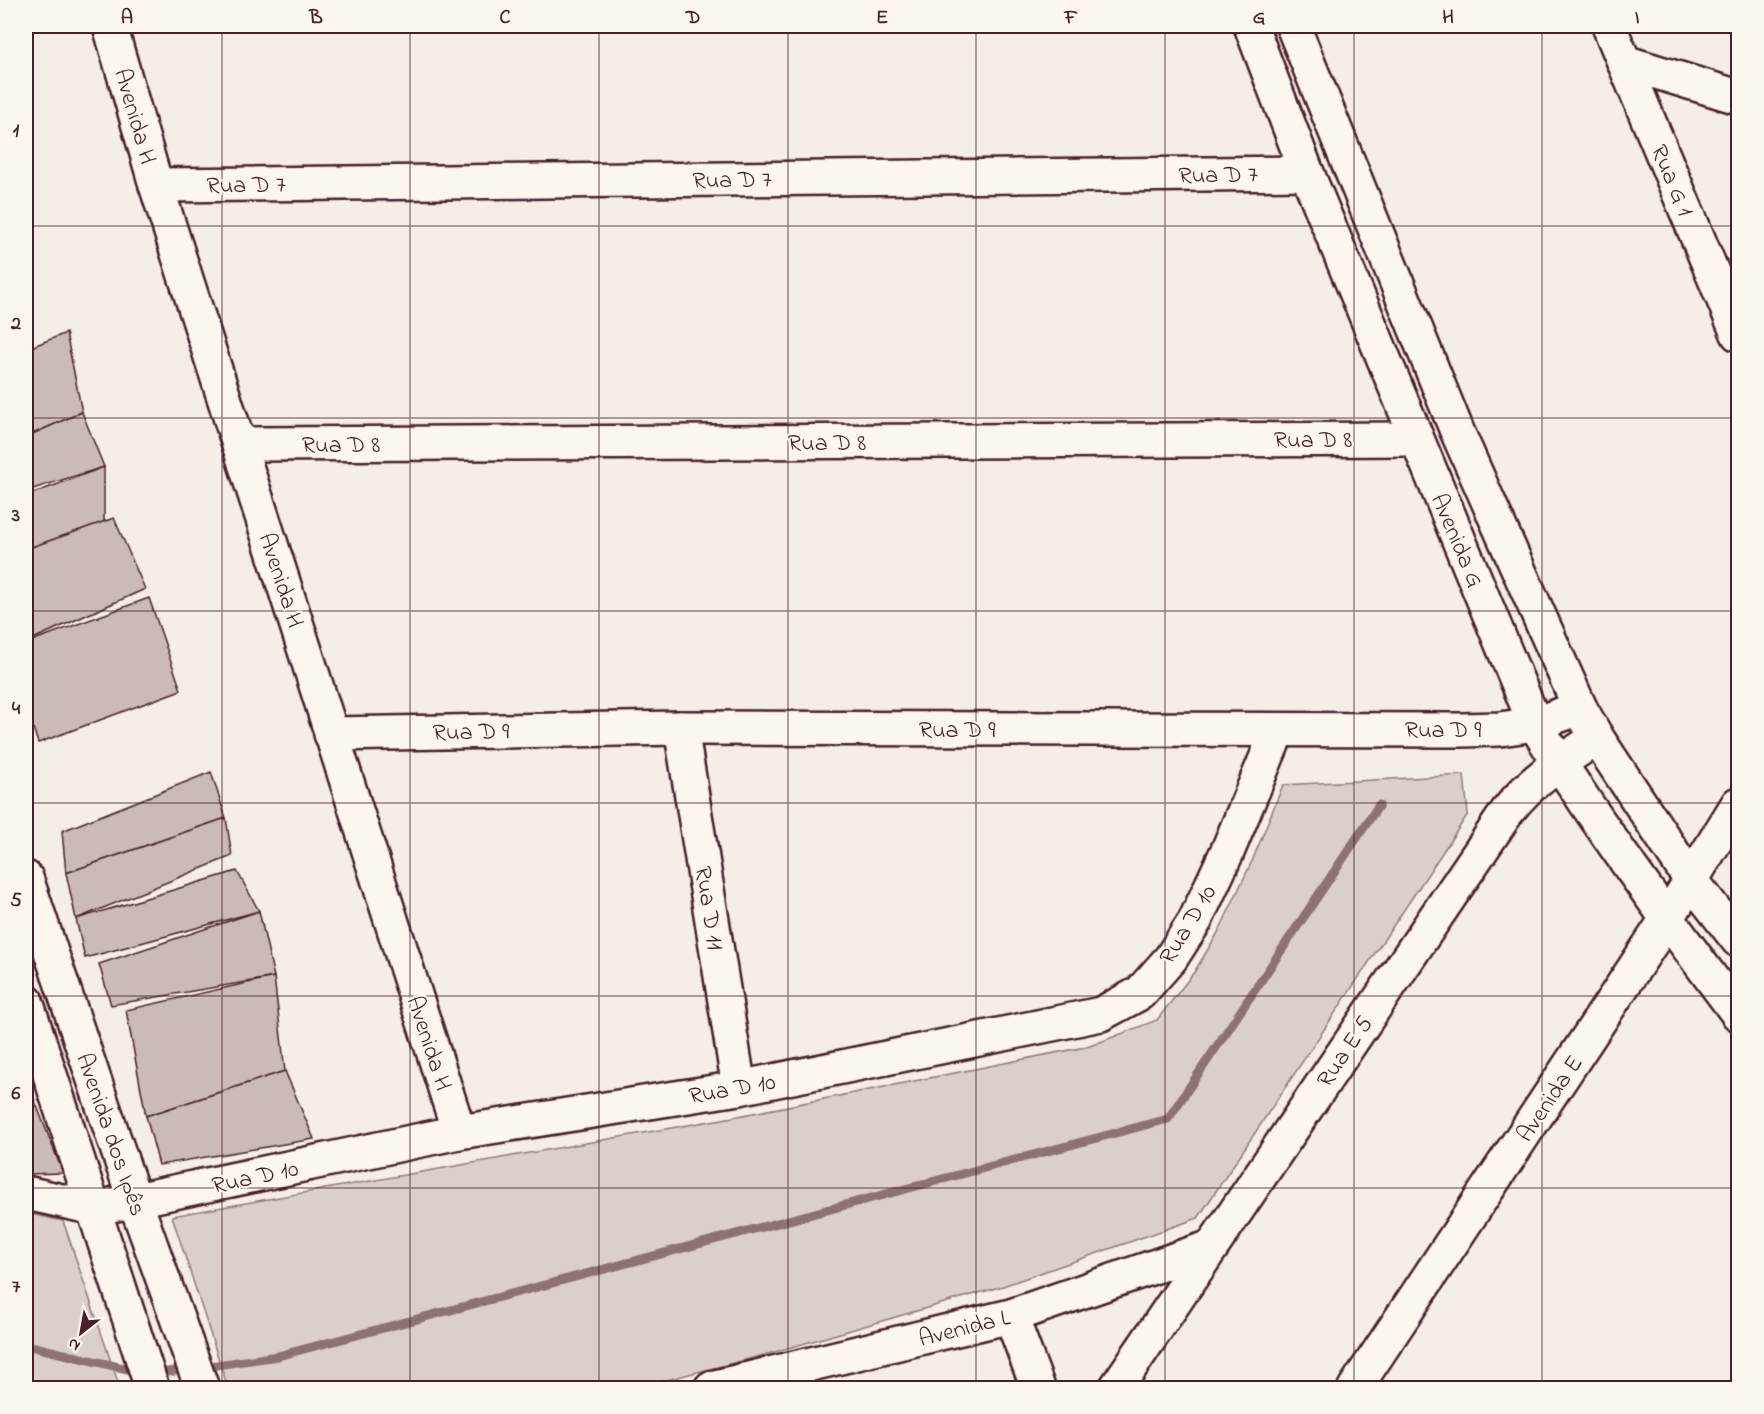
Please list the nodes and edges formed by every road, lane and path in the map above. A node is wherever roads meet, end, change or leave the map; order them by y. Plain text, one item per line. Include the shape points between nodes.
1 (110, 26) edge
2 (1251, 26) edge
3 (1293, 26) edge
4 (1609, 26) edge
5 (1624, 62) junction
6 (1738, 97) edge
7 (1307, 173) junction
8 (156, 185) junction
9 (1738, 334) edge
10 (1416, 439) junction
11 (239, 444) junction
12 (1580, 708) junction
13 (1535, 724) junction
14 (681, 728) junction
15 (1278, 730) junction
16 (332, 734) junction
17 (1597, 738) junction
18 (1559, 763) junction
19 (1738, 804) edge
20 (26, 878) edge
21 (1691, 880) junction
22 (1667, 919) junction
23 (1738, 940) edge
24 (26, 1000) edge
25 (1738, 1014) edge
26 (739, 1088) junction
27 (459, 1132) junction
28 (26, 1193) edge
29 (135, 1201) junction
30 (94, 1208) junction
31 (1211, 1247) junction
32 (1011, 1316) junction
33 (796, 1379) edge
34 (202, 1388) edge
35 (152, 1389) edge
36 (711, 1389) edge
37 (1038, 1389) edge
38 (1116, 1389) edge
39 (1355, 1389) edge

1 - 8 street, Avenida H
2 - 7 street, Avenida G
3 - 12 street, Avenida G via 1457,432
4 - 5 street, Rua G 1
5 - 6 street
5 - 9 street, Rua G 1
7 - 8 street, Rua D 7
7 - 10 street, Avenida G
8 - 11 street, Avenida H
10 - 11 street, Rua D 8
10 - 13 street, Avenida G
11 - 16 street, Avenida H
12 - 13 street, Rua D 9
12 - 17 street, Avenida G
13 - 15 street, Rua D 9 via 1461,730
13 - 18 street, Avenida G
14 - 15 street, Rua D 9
14 - 16 street, Rua D 9
14 - 26 street, Rua D 11
15 - 26 street, Rua D 10 via 1195,921 1171,958 1140,993 1101,1014
16 - 27 street, Avenida H
17 - 18 street, Rua E 5
17 - 21 street, Avenida G
18 - 22 street, Avenida G
18 - 31 street, Rua E 5 via 1528,786 1507,812
19 - 21 street, Avenida E
20 - 29 street, Avenida dos Ipês
21 - 22 street, Avenida E
21 - 23 street, Avenida G
22 - 25 street, Avenida G
22 - 39 street, Avenida E
24 - 30 street, Avenida dos Ipês
26 - 27 street, Rua D 10
27 - 29 street, Rua D 10
28 - 30 street, Rua D 10
29 - 30 street, Rua D 10
29 - 34 street, Avenida dos Ipês
30 - 35 street, Avenida dos Ipês
31 - 32 street, Avenida L
31 - 38 street, Rua E 5
32 - 33 street, Avenida L
32 - 37 street
33 - 36 street, Avenida L

